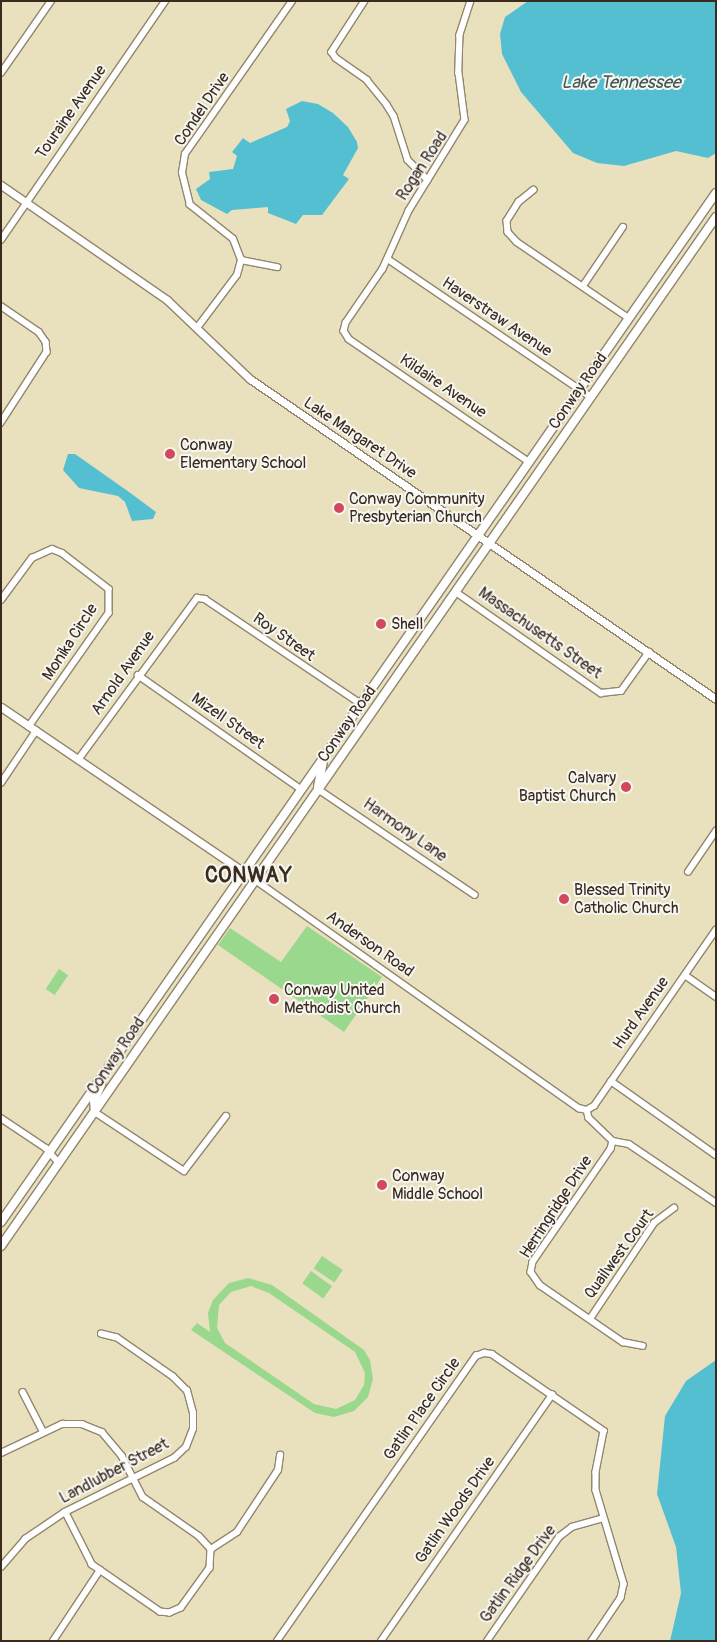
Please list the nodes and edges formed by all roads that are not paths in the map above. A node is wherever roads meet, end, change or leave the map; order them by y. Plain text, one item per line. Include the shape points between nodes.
1 (52, 1) edge
2 (165, 1) edge
3 (292, 1) edge
4 (365, 1) edge
5 (471, 1) edge
6 (1, 73) edge
7 (428, 180) junction
8 (1, 185) edge
9 (534, 190) dead end
10 (716, 193) edge
11 (26, 202) junction
12 (716, 217) edge
13 (623, 227) dead end
14 (1, 240) edge
15 (388, 259) junction
16 (241, 260) junction
17 (278, 267) dead end
18 (583, 286) junction
19 (1, 306) edge
20 (629, 318) junction
21 (197, 328) junction
22 (344, 331) joint
23 (579, 389) junction
24 (591, 397) junction
25 (1, 423) edge
26 (529, 462) junction
27 (478, 535) junction
28 (490, 542) junction
29 (456, 592) junction
30 (1, 600) edge
31 (191, 603) joint
32 (648, 652) junction
33 (138, 675) junction
34 (716, 699) edge
35 (361, 704) junction
36 (1, 708) edge
37 (33, 729) junction
38 (325, 755) junction
39 (78, 760) junction
40 (1, 783) edge
41 (301, 789) junction
42 (318, 789) junction
43 (716, 831) edge
44 (243, 871) junction
45 (688, 872) dead end
46 (254, 879) junction
47 (475, 895) dead end
48 (716, 930) edge
49 (685, 975) junction
50 (158, 994) junction
51 (716, 997) edge
52 (167, 1006) junction
53 (109, 1067) junction
54 (611, 1081) junction
55 (587, 1110) junction
56 (95, 1112) junction
57 (226, 1116) dead end
58 (1, 1118) edge
59 (612, 1141) junction
60 (49, 1152) junction
61 (716, 1155) edge
62 (59, 1163) junction
63 (716, 1203) edge
64 (674, 1208) dead end
65 (10, 1210) junction
66 (1, 1222) edge
67 (1, 1230) edge
68 (1, 1246) edge
69 (590, 1319) junction
70 (101, 1334) dead end
71 (643, 1346) dead end
72 (23, 1392) dead end
73 (552, 1394) junction
74 (43, 1431) junction
75 (1, 1453) edge
76 (280, 1455) dead end
77 (133, 1479) junction
78 (65, 1512) junction
79 (603, 1518) junction
80 (211, 1549) junction
81 (1, 1566) edge
82 (100, 1570) junction
83 (53, 1641) edge
84 (277, 1641) edge
85 (381, 1641) edge
86 (487, 1641) edge
87 (592, 1641) edge

1 - 6 street
2 - 11 street, Touraine Avenue
3 - 16 street, Condel Drive via 186,154 182,173 190,205 233,240
4 - 7 street via 332,52 367,80 388,105 408,160
5 - 7 street, Rogan Road via 460,35 459,73 465,120
7 - 15 street, Rogan Road via 409,211
8 - 11 street, Lake Margaret Drive
9 - 18 street via 519,202 507,221 508,232 516,242
10 - 20 main road, Conway Road
11 - 14 street, Touraine Avenue
11 - 21 street, Lake Margaret Drive via 152,289
12 - 24 main road, Conway Road
13 - 18 street
15 - 22 street, Rogan Road
15 - 23 street, Haverstraw Avenue
16 - 17 street
16 - 21 street via 237,275
18 - 20 street
19 - 25 street via 39,332 46,342 47,352
20 - 23 main road, Conway Road
21 - 27 street, Lake Margaret Drive via 250,379
22 - 26 street, Kildaire Avenue via 349,339
23 - 24 street, Haverstraw Avenue
23 - 26 main road, Conway Road
24 - 28 main road, Conway Road
26 - 27 main road, Conway Road
27 - 28 street, Lake Margaret Drive
27 - 35 main road, Conway Road
28 - 29 main road, Conway Road
28 - 32 street, Lake Margaret Drive
29 - 32 street, Massachusetts Street via 601,694 621,691
29 - 42 main road, Conway Road
30 - 37 street, Monika Circle via 32,558 52,550 62,553 109,589 109,613
31 - 33 street, Arnold Avenue
31 - 35 street, Roy Street via 197,598 205,599
32 - 34 street, Lake Margaret Drive
33 - 39 street, Arnold Avenue
33 - 41 street, Mizell Street
35 - 38 main road, Conway Road
36 - 37 street, Anderson Road
37 - 39 street, Anderson Road
37 - 40 street
38 - 41 main road, Conway Road
38 - 42 main road
39 - 44 street, Anderson Road
41 - 44 main road, Conway Road
42 - 46 main road, Conway Road
42 - 47 street, Harmony Lane
43 - 45 street
44 - 46 street, Anderson Road
44 - 50 main road, Conway Road
46 - 52 main road, Conway Road
46 - 55 street, Anderson Road via 579,1108
48 - 49 street, Hurd Avenue
49 - 51 street
49 - 54 street, Hurd Avenue
50 - 52 street
50 - 53 main road, Conway Road
52 - 56 main road, Conway Road
53 - 56 main road via 94,1100
53 - 60 main road, Conway Road
54 - 55 street, Hurd Avenue
54 - 61 street
55 - 59 street, Anderson Road via 589,1118
56 - 57 street via 184,1171
56 - 62 main road, Conway Road
58 - 60 street
59 - 63 street, Anderson Road via 629,1144
59 - 69 street, Herringridge Drive via 611,1149 533,1262 531,1272 540,1285
60 - 62 street
60 - 65 main road, Conway Road
62 - 68 main road, Conway Road
64 - 69 street, Quailwest Court via 654,1224
65 - 66 main road, Conway Road
65 - 67 main road
69 - 71 street, Herringridge Drive via 623,1342
70 - 77 street, Landlubber Street via 117,1338 173,1377 187,1391 193,1413 193,1429 186,1447 174,1458
72 - 74 street
73 - 79 street, Gatlin Place Circle via 604,1431 596,1472 596,1490
73 - 84 street, Gatlin Place Circle via 492,1354 476,1356
73 - 85 street, Gatlin Woods Drive
74 - 75 street
74 - 77 street via 72,1424 102,1432 122,1456
76 - 80 street via 278,1470 237,1532
77 - 78 street, Landlubber Street
77 - 80 street via 143,1497 199,1536
78 - 81 street, Landlubber Street via 25,1539
78 - 82 street via 92,1565
79 - 86 street, Gatlin Ridge Drive via 572,1527 559,1536
79 - 87 street, Gatlin Place Circle via 624,1584 621,1598
80 - 82 street via 210,1568 182,1608 170,1613 160,1612
82 - 83 street

